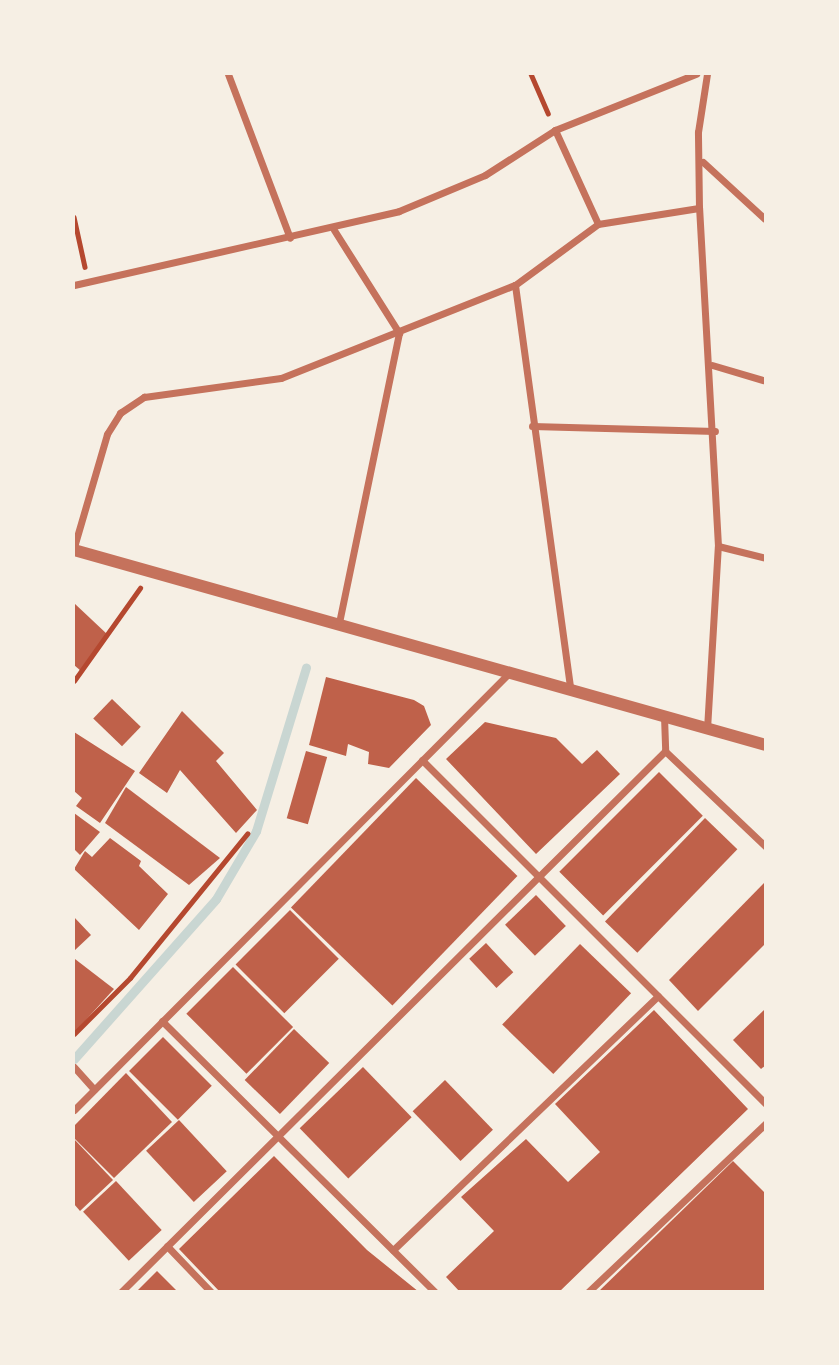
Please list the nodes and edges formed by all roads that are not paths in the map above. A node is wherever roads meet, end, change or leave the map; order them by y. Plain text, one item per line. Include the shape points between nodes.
1 (228, 74) edge
2 (696, 74) edge
3 (707, 74) edge
4 (555, 130) junction
5 (703, 162) junction
6 (699, 208) junction
7 (765, 220) edge
8 (598, 225) junction
9 (334, 230) junction
10 (290, 238) junction
11 (74, 285) edge
12 (515, 285) junction
13 (399, 333) junction
14 (712, 365) junction
15 (765, 381) edge
16 (532, 426) junction
17 (715, 431) junction
18 (718, 546) junction
19 (74, 549) edge
20 (765, 558) edge
21 (339, 623) junction
22 (512, 670) junction
23 (570, 686) junction
24 (664, 714) junction
25 (707, 729) junction
26 (765, 745) edge
27 (666, 751) junction
28 (422, 760) junction
29 (765, 847) edge
30 (539, 877) junction
31 (658, 996) junction
32 (162, 1021) junction
33 (74, 1067) edge
34 (94, 1089) junction
35 (765, 1104) edge
36 (74, 1110) edge
37 (765, 1123) edge
38 (279, 1135) junction
39 (167, 1246) junction
40 (393, 1250) junction
41 (121, 1292) edge
42 (211, 1292) edge
43 (435, 1292) edge
44 (588, 1292) edge

1 - 10 street
2 - 4 street
3 - 5 street via 698,132
4 - 8 street
4 - 9 street via 446,194
5 - 6 street
5 - 7 street
6 - 8 street
6 - 14 street
8 - 12 street
9 - 10 street
9 - 13 street
10 - 11 street
12 - 13 street
12 - 16 street
13 - 19 street via 281,378 136,402 107,434
13 - 21 street
14 - 15 street
14 - 17 street
16 - 17 street
16 - 23 street
17 - 18 street
18 - 20 street
18 - 25 street
19 - 21 street
21 - 22 street
22 - 23 street
22 - 28 street
23 - 24 street
24 - 25 street
24 - 27 street
25 - 26 street
27 - 29 street
27 - 30 street
28 - 30 street
28 - 32 street
30 - 31 street
30 - 38 street
31 - 35 street
31 - 40 street
32 - 34 street
32 - 38 street
33 - 34 street
34 - 36 street
37 - 44 street
38 - 39 street
38 - 40 street
39 - 41 street
39 - 42 street
40 - 43 street

